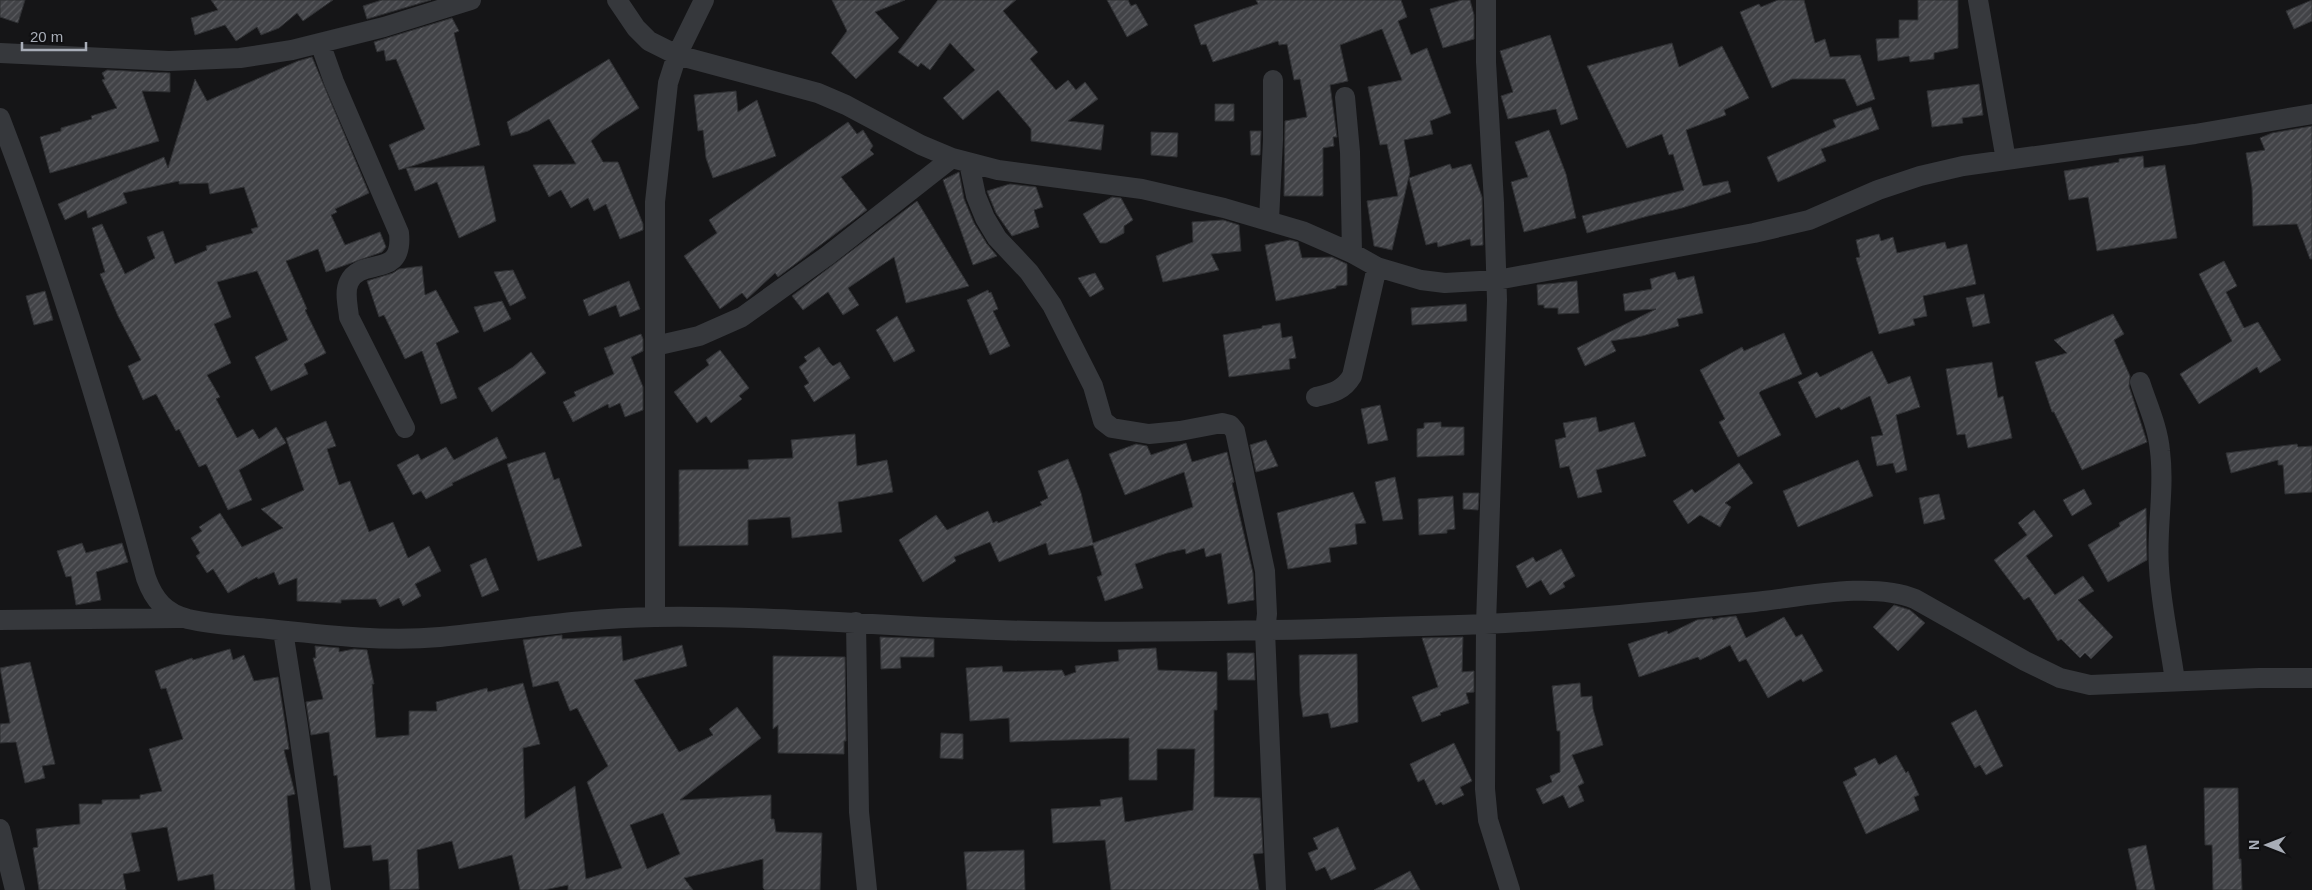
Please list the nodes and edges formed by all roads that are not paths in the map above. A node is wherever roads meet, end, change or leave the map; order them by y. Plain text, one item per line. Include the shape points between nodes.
1 (471, 0) edge
2 (617, 0) edge
3 (704, 0) edge
4 (1486, 0) edge
5 (1978, 0) edge
6 (320, 43) junction
7 (0, 53) edge
8 (677, 55) junction
9 (1273, 80) dead end
10 (1345, 97) dead end
11 (2312, 114) edge
12 (0, 118) edge
13 (2006, 160) junction
14 (960, 161) junction
15 (1269, 220) junction
16 (1352, 253) junction
17 (1377, 267) junction
18 (1497, 280) junction
19 (655, 346) junction
20 (2140, 382) dead end
21 (1316, 397) dead end
22 (405, 428) dead end
23 (656, 617) junction
24 (183, 618) junction
25 (0, 620) edge
26 (856, 622) junction
27 (1486, 624) junction
28 (283, 631) junction
29 (1265, 631) junction
30 (2312, 678) edge
31 (2175, 681) junction
32 (0, 829) edge
33 (15, 890) edge
34 (321, 890) edge
35 (867, 890) edge
36 (1276, 890) edge
37 (1510, 890) edge

1 - 6 street via 412,20
2 - 8 street via 636,28
3 - 8 street
4 - 18 street
5 - 13 street
6 - 7 street via 240,58 169,61
6 - 22 street via 399,233 401,248 394,259 357,272 349,282 347,299 349,317
8 - 14 street via 818,93
8 - 19 street via 664,108 655,202
9 - 15 street
10 - 16 street via 1351,168
11 - 13 street
12 - 24 street via 30,195 76,336 152,595 162,607
13 - 18 street via 1920,176 1809,220 1754,233
14 - 15 street via 998,170 1142,189
14 - 19 street via 742,317 699,336
14 - 29 street via 997,238 1030,272 1052,305 1093,386 1103,420 1112,428 1149,434 1180,432 1222,423 1235,432 1265,571
15 - 16 street
16 - 17 street
17 - 18 street via 1421,280 1445,283
17 - 21 street via 1352,376 1339,391
18 - 27 street
19 - 23 street
20 - 31 street via 2160,450 2159,571
23 - 26 street
23 - 28 street via 407,638
24 - 25 street
24 - 28 street
26 - 29 street via 1033,631
26 - 35 street via 859,803
27 - 29 street
27 - 31 street via 1844,592 1901,593 2060,678 2090,685
27 - 37 street via 1485,789 1488,820
28 - 34 street
29 - 36 street
30 - 31 street
32 - 33 street

